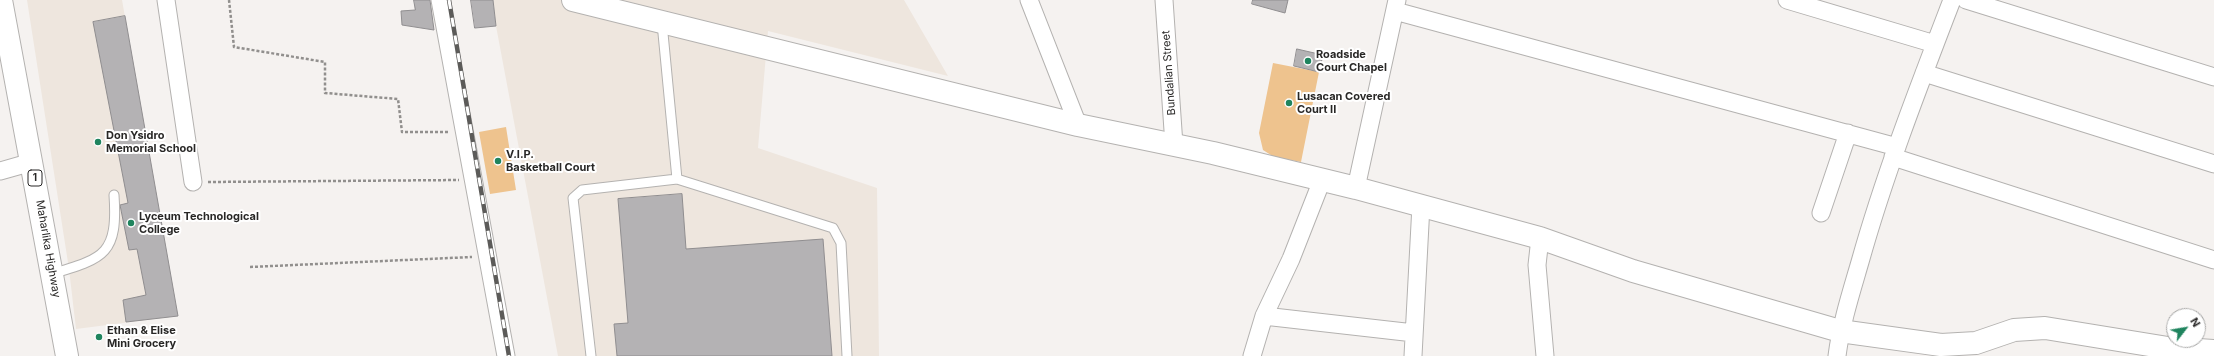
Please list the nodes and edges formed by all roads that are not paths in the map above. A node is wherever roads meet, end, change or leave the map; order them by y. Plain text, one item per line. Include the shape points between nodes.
1 (1, 0) edge
2 (166, 0) edge
3 (440, 0) edge
4 (573, 0) edge
5 (1029, 0) edge
6 (1164, 0) edge
7 (1787, 0) edge
8 (1952, 0) edge
9 (1966, 0) edge
10 (1396, 5) edge
11 (662, 23) junction
12 (1935, 44) junction
13 (1924, 73) junction
14 (2214, 76) edge
15 (1078, 125) junction
16 (1848, 133) junction
17 (1174, 145) junction
18 (1895, 152) junction
19 (32, 162) junction
20 (2214, 164) edge
21 (0, 171) edge
22 (677, 179) junction
23 (1322, 180) junction
24 (193, 182) road end
25 (1356, 188) junction
26 (114, 195) dead end
27 (1421, 206) junction
28 (1821, 213) dead end
29 (1540, 238) junction
30 (2214, 260) edge
31 (52, 274) junction
32 (1264, 316) junction
33 (1840, 331) junction
34 (1414, 333) junction
35 (2214, 351) edge
36 (63, 355) edge
37 (506, 356) edge
38 (591, 356) edge
39 (846, 356) edge
40 (1252, 356) edge
41 (1413, 356) edge
42 (1545, 356) edge
43 (1837, 356) edge

1 - 19 main road, Maharlika Highway / 1
2 - 24 street
3 - 37 street
4 - 11 main road
5 - 15 street
6 - 17 street, Bundalian Street
7 - 12 street
8 - 12 street
9 - 14 street
10 - 16 street
10 - 25 street
11 - 15 main road
11 - 22 lane
12 - 13 street
13 - 18 street
13 - 20 street
15 - 17 main road
16 - 18 street
16 - 28 street
17 - 23 main road
18 - 30 street
18 - 33 street
19 - 21 street
19 - 31 main road, Maharlika Highway / 1
22 - 38 lane via 582,190 573,198
22 - 39 lane via 833,228 841,243
23 - 25 main road
23 - 32 street via 1291,259
25 - 27 main road
26 - 31 lane via 112,240 103,253 87,263
27 - 29 main road
27 - 34 street
29 - 33 main road via 1633,271
29 - 42 street via 1537,266
31 - 36 main road, Maharlika Highway / 1
32 - 34 street
32 - 40 street
33 - 35 main road via 1941,345 1976,343 2014,330 2045,328 2168,348
33 - 43 street
34 - 41 street

